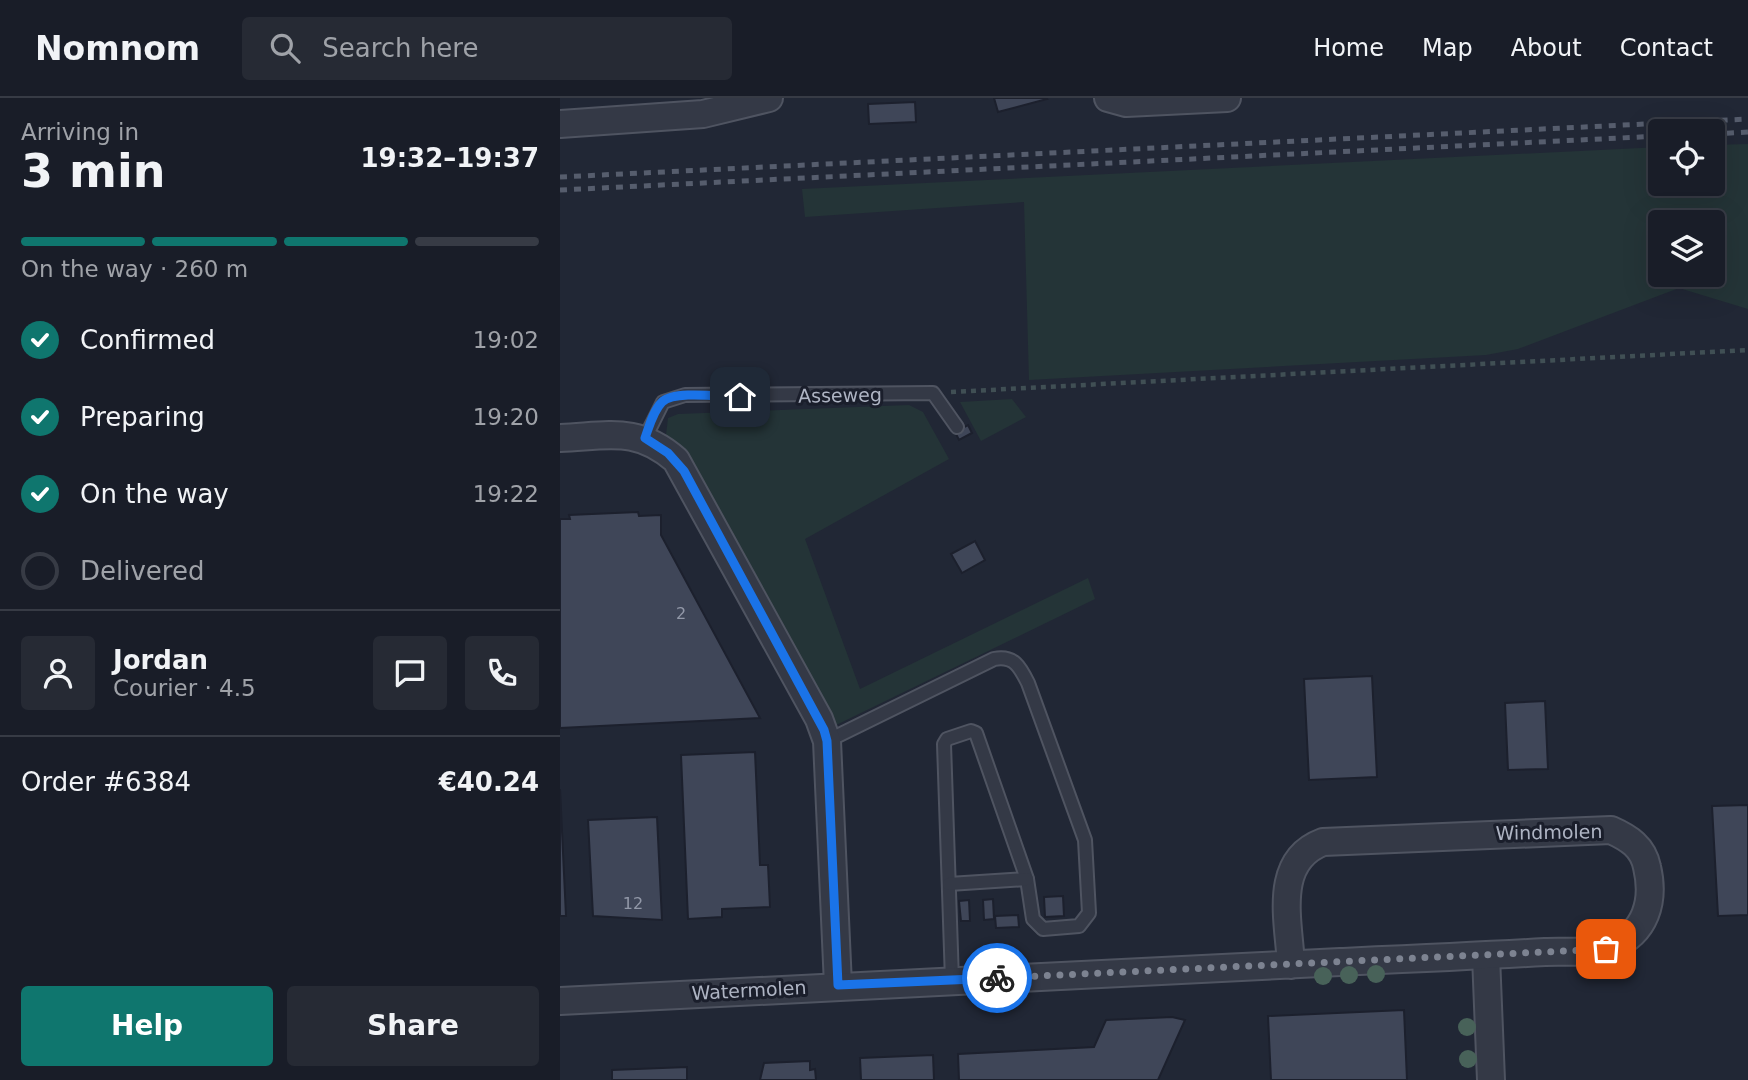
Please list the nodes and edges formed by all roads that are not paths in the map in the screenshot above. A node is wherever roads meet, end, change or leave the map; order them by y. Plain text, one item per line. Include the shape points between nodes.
1 (769, 98) edge
2 (1108, 98) edge
3 (1227, 98) edge
4 (560, 124) edge
5 (957, 427) dead end
6 (560, 438) edge
7 (645, 438) junction
8 (827, 741) junction
9 (1027, 879) junction
10 (948, 884) junction
11 (1486, 956) junction
12 (1291, 965) junction
13 (952, 980) junction
14 (838, 985) junction
15 (560, 1001) edge
16 (1491, 1080) edge

1 - 4 street via 703,114
2 - 3 street via 1126,103
5 - 7 lane, Asseweg via 933,393 675,396 663,401
6 - 7 street
7 - 8 street via 684,471
8 - 9 lane via 983,663 1011,659 1028,683 1085,840 1089,913 1085,922 1068,929 1037,926
8 - 14 street
9 - 10 lane
9 - 10 lane via 976,733 971,731 947,738 944,744
10 - 13 lane
11 - 12 street, Windmolen
11 - 12 street, Windmolen via 1606,949 1630,937 1650,901 1647,863 1639,849 1611,830 1323,842 1301,853 1290,875
11 - 16 street
12 - 13 street, Windmolen
13 - 14 street, Windmolen
14 - 15 street, Watermolen

